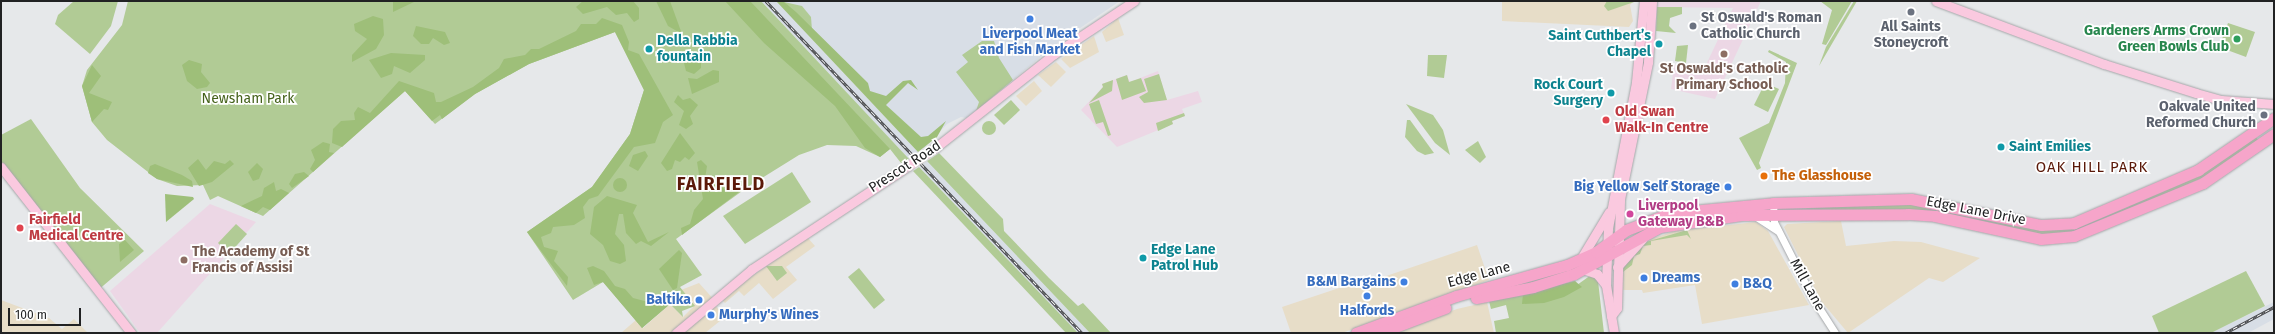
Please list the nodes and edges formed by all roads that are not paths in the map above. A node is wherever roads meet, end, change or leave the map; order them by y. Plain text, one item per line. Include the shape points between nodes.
1 (1134, 1) edge
2 (1644, 1) edge
3 (1652, 1) edge
4 (1936, 1) edge
5 (2270, 104) edge
6 (2274, 116) edge
7 (2274, 134) edge
8 (1, 167) edge
9 (1619, 181) junction
10 (1775, 210) junction
11 (1615, 211) junction
12 (1752, 214) junction
13 (1636, 226) junction
14 (1660, 227) junction
15 (1779, 233) junction
16 (1643, 238) junction
17 (1613, 247) junction
18 (1582, 265) junction
19 (1617, 267) junction
20 (1606, 285) junction
21 (1435, 303) junction
22 (1458, 303) junction
23 (1611, 316) junction
24 (131, 333) edge
25 (676, 333) edge
26 (1356, 333) edge
27 (1379, 333) edge
28 (1614, 333) edge
29 (1835, 333) edge

1 - 25 main road, Prescot Road, bridge via 1054,54 935,148 752,269
2 - 9 main road via 1636,82
3 - 9 main road via 1648,62
4 - 5 main road via 2104,64 2196,93 2221,100
5 - 6 main road
6 - 10 highway, Edge Lane Drive via 2198,170 2066,225 2041,225 1911,199
7 - 10 highway, Edge Lane Drive via 2203,183 2097,230 2066,238 2028,237 1935,216
8 - 24 main road
9 - 11 main road
10 - 12 highway, Edge Lane Drive
10 - 13 highway, Edge Lane Drive via 1670,213
10 - 15 street, Mill Lane
11 - 13 main road via 1624,221
11 - 17 main road
11 - 18 main road
12 - 14 highway, Edge Lane Drive
12 - 15 street
13 - 17 highway, Edge Lane Drive
14 - 16 highway, Edge Lane Drive
14 - 17 highway via 1646,228
15 - 29 street, Mill Lane via 1815,303
16 - 17 highway, Edge Lane Drive
16 - 19 main road
17 - 18 highway, Edge Lane
17 - 18 highway, Edge Lane
17 - 19 main road
17 - 20 main road
18 - 20 main road via 1597,274
18 - 21 highway, Edge Lane
18 - 22 highway, Edge Lane via 1533,287
19 - 23 main road via 1616,308
20 - 23 main road
21 - 22 highway via 1457,298
21 - 26 highway, Edge Lane
22 - 27 highway, Edge Lane
23 - 28 main road

